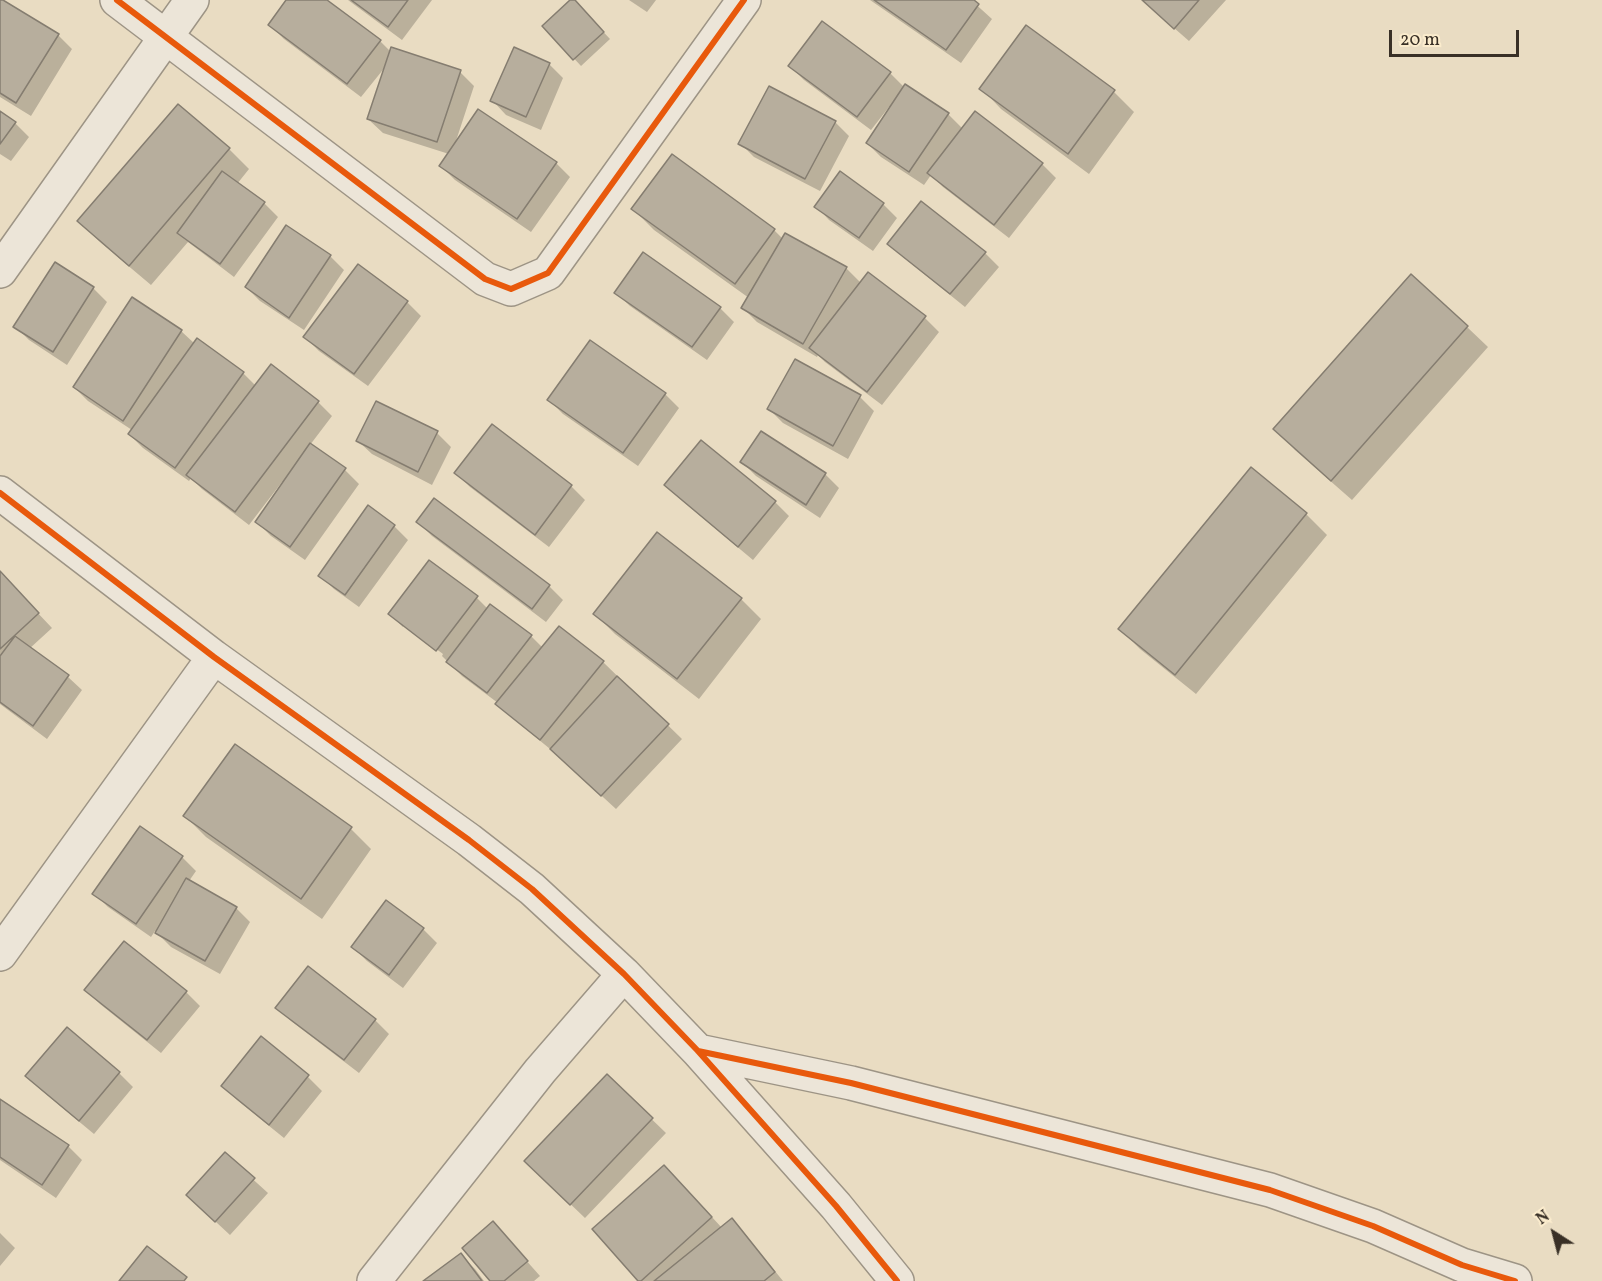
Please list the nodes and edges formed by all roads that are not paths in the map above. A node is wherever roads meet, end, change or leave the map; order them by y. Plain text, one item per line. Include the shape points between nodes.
1 (117, 0) edge
2 (192, 0) edge
3 (744, 0) edge
4 (166, 36) junction
5 (0, 271) edge
6 (0, 493) edge
7 (214, 657) junction
8 (0, 954) edge
9 (624, 974) junction
10 (698, 1051) junction
11 (374, 1281) edge
12 (897, 1281) edge
13 (1515, 1281) edge

1 - 4 street
2 - 4 street
3 - 4 street via 548,273 510,289 485,279
4 - 5 street
6 - 7 street
7 - 8 street
7 - 9 street via 469,840 532,889
9 - 10 street
9 - 11 street via 540,1071
10 - 12 street
10 - 13 street via 851,1083 1270,1190 1373,1226 1462,1265

